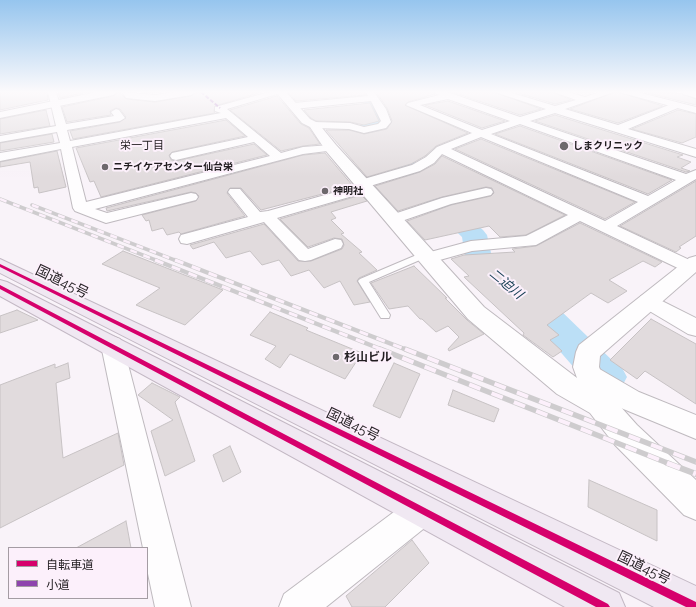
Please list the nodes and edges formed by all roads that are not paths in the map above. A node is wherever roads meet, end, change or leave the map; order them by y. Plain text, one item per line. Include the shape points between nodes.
1 (60, 120) edge
2 (107, 120) edge
3 (181, 120) edge
4 (234, 120) edge
5 (307, 120) edge
6 (385, 120) edge
7 (451, 120) edge
8 (590, 120) edge
9 (640, 120) edge
10 (520, 121) joint
11 (314, 125) junction
12 (62, 128) junction
13 (618, 129) junction
14 (245, 130) junction
15 (482, 133) junction
16 (256, 138) junction
17 (0, 139) edge
18 (202, 139) dead end
19 (66, 145) junction
20 (331, 148) junction
21 (441, 150) junction
22 (696, 153) edge
23 (176, 156) dead end
24 (0, 157) edge
25 (280, 158) junction
26 (692, 176) edge
27 (363, 186) junction
28 (235, 192) dead end
29 (486, 192) dead end
30 (191, 197) dead end
31 (649, 201) junction
32 (80, 208) junction
33 (579, 215) junction
34 (262, 217) junction
35 (393, 219) junction
36 (605, 226) junction
37 (187, 239) dead end
38 (335, 244) dead end
39 (427, 256) junction
40 (0, 265) edge
41 (693, 265) edge
42 (0, 287) edge
43 (648, 301) junction
44 (385, 315) dead end
45 (696, 328) edge
46 (112, 345) junction
47 (587, 364) junction
48 (600, 404) junction
49 (696, 427) edge
50 (696, 503) edge
51 (421, 511) junction
52 (172, 607) edge
53 (297, 607) edge
54 (605, 607) edge
55 (696, 607) edge

1 - 12 street
2 - 12 street
3 - 19 street
4 - 14 street
5 - 11 street
6 - 11 street via 382,126 368,129
7 - 15 street
8 - 13 street
9 - 13 street
10 - 15 street
10 - 26 street
11 - 20 street
12 - 17 street
12 - 19 street
13 - 22 street
14 - 16 street
14 - 18 street
15 - 21 street
15 - 31 street
16 - 23 street
16 - 25 street
19 - 24 street
19 - 32 street
20 - 25 street via 303,151
20 - 27 street
21 - 27 street via 430,160 412,169
21 - 33 street
25 - 32 street
26 - 31 street
27 - 34 street
27 - 35 street
28 - 34 street
29 - 35 street via 442,202
30 - 32 street via 106,218
31 - 36 street
33 - 36 street
33 - 39 street via 530,241 477,246
34 - 37 street
34 - 38 street via 305,256
35 - 39 street
36 - 41 street
39 - 44 lane via 363,282
39 - 48 street via 476,313 567,386
40 - 55 highway, 国道45号
41 - 43 street
42 - 46 highway
43 - 45 street
43 - 47 street
46 - 51 highway
46 - 52 street
47 - 48 street
47 - 49 street via 630,400
48 - 50 street via 626,435
51 - 53 street
51 - 54 highway

